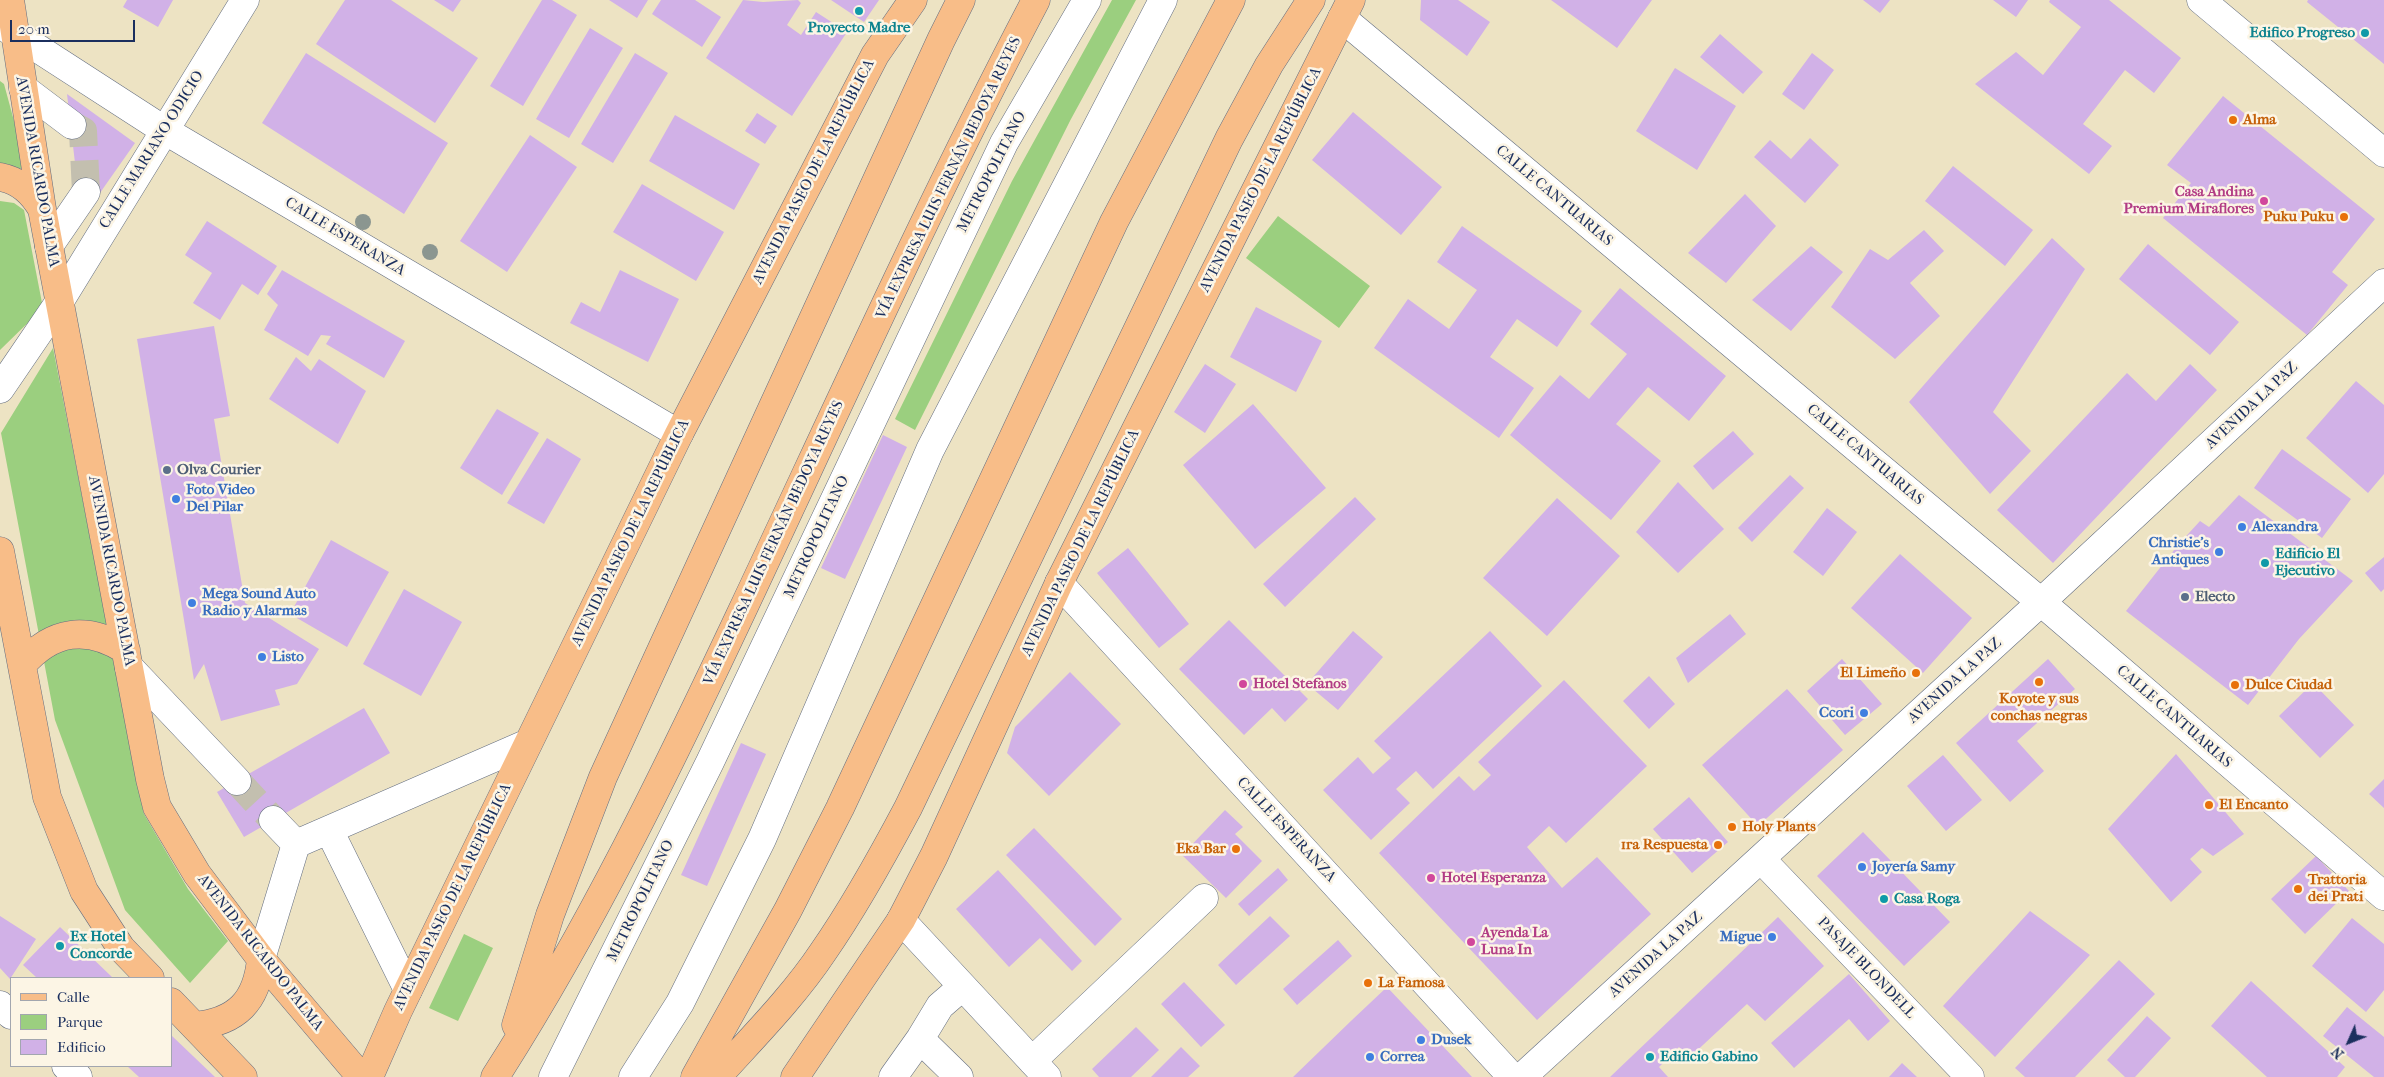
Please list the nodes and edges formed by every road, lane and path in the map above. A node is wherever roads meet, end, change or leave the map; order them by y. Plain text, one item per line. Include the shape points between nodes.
1 (10, 0) edge
2 (245, 0) edge
3 (913, 0) edge
4 (961, 0) edge
5 (1036, 0) edge
6 (1087, 0) edge
7 (1163, 0) edge
8 (1232, 0) edge
9 (1311, 0) edge
10 (2201, 0) edge
11 (1347, 9) edge
12 (8, 30) edge
13 (22, 88) junction
14 (155, 124) junction
15 (72, 125) tunnel mouth
16 (2384, 153) edge
17 (0, 177) edge
18 (86, 192) tunnel mouth
19 (42, 210) junction
20 (49, 246) junction
21 (2384, 283) edge
22 (60, 301) junction
23 (0, 389) edge
24 (679, 434) junction
25 (0, 550) edge
26 (1059, 583) junction
27 (2041, 602) junction
28 (128, 658) junction
29 (22, 665) junction
30 (528, 743) junction
31 (237, 781) tunnel mouth
32 (273, 820) tunnel mouth
33 (329, 830) junction
34 (296, 844) junction
35 (1761, 858) junction
36 (2384, 896) edge
37 (1204, 898) dead end
38 (900, 920) junction
39 (261, 959) junction
40 (149, 977) edge
41 (962, 987) junction
42 (408, 990) junction
43 (172, 1003) edge
44 (0, 1005) edge
45 (10, 1014) edge
46 (194, 1026) junction
47 (920, 1039) junction
48 (67, 1067) edge
49 (501, 1068) edge
50 (1039, 1069) edge
51 (78, 1077) edge
52 (242, 1077) edge
53 (361, 1077) edge
54 (369, 1077) edge
55 (553, 1077) edge
56 (633, 1077) edge
57 (695, 1077) edge
58 (717, 1077) edge
59 (795, 1077) edge
60 (893, 1077) edge
61 (959, 1077) edge
62 (1512, 1077) edge
63 (1522, 1077) edge
64 (1970, 1077) edge

1 - 12 main road, AVENIDA RICARDO PALMA
2 - 14 street, CALLE MARIANO ODICIO
3 - 24 main road, AVENIDA PASEO DE LA REPÚBLICA via 875,55
4 - 49 main road via 602,777 550,915
5 - 49 main road, VÍA EXPRESA LUIS FERNÁN BEDOYA REYES via 934,205 676,751 608,884
6 - 55 street, METROPOLITANO via 1004,143 710,762
7 - 56 street via 930,450 762,839 680,1003
8 - 57 main road via 1110,231 840,808 788,910
9 - 58 main road via 1269,65 1229,139 908,808 866,886 822,954 786,1001
10 - 16 street
11 - 26 main road, AVENIDA PASEO DE LA REPÚBLICA
11 - 27 street, CALLE CANTUARIAS
12 - 13 main road, AVENIDA RICARDO PALMA
12 - 14 street, CALLE ESPERANZA
13 - 15 street
13 - 19 main road, AVENIDA RICARDO PALMA
14 - 22 street, CALLE MARIANO ODICIO via 148,156
14 - 24 street, CALLE ESPERANZA
17 - 19 main road via 26,188
18 - 20 street
19 - 20 main road, AVENIDA RICARDO PALMA
20 - 22 main road, AVENIDA RICARDO PALMA
21 - 27 street, AVENIDA LA PAZ
22 - 23 street, CALLE MARIANO ODICIO
22 - 28 main road, AVENIDA RICARDO PALMA
24 - 30 main road, AVENIDA PASEO DE LA REPÚBLICA
25 - 29 main road
26 - 38 main road, AVENIDA PASEO DE LA REPÚBLICA via 934,856
26 - 62 street, CALLE ESPERANZA
27 - 35 street, AVENIDA LA PAZ
27 - 36 street, CALLE CANTUARIAS
28 - 29 main road via 111,641 94,635 60,637 39,648
28 - 31 street
28 - 39 main road, AVENIDA RICARDO PALMA via 158,806 197,874
29 - 40 main road via 47,797 84,892 121,948
30 - 33 street
30 - 42 main road, AVENIDA PASEO DE LA REPÚBLICA
32 - 34 street
33 - 34 street
33 - 42 street
34 - 39 street
35 - 63 street, AVENIDA LA PAZ
35 - 64 street, PASAJE BLONDELL
37 - 50 street
38 - 41 street
38 - 59 main road, AVENIDA PASEO DE LA REPÚBLICA
39 - 46 main road via 256,986 240,1010 226,1019
39 - 53 main road, AVENIDA RICARDO PALMA
41 - 47 street via 940,1006
41 - 50 street
42 - 54 main road, AVENIDA PASEO DE LA REPÚBLICA
43 - 46 main road
44 - 45 street
46 - 52 main road
47 - 60 street
47 - 61 street
48 - 51 street

